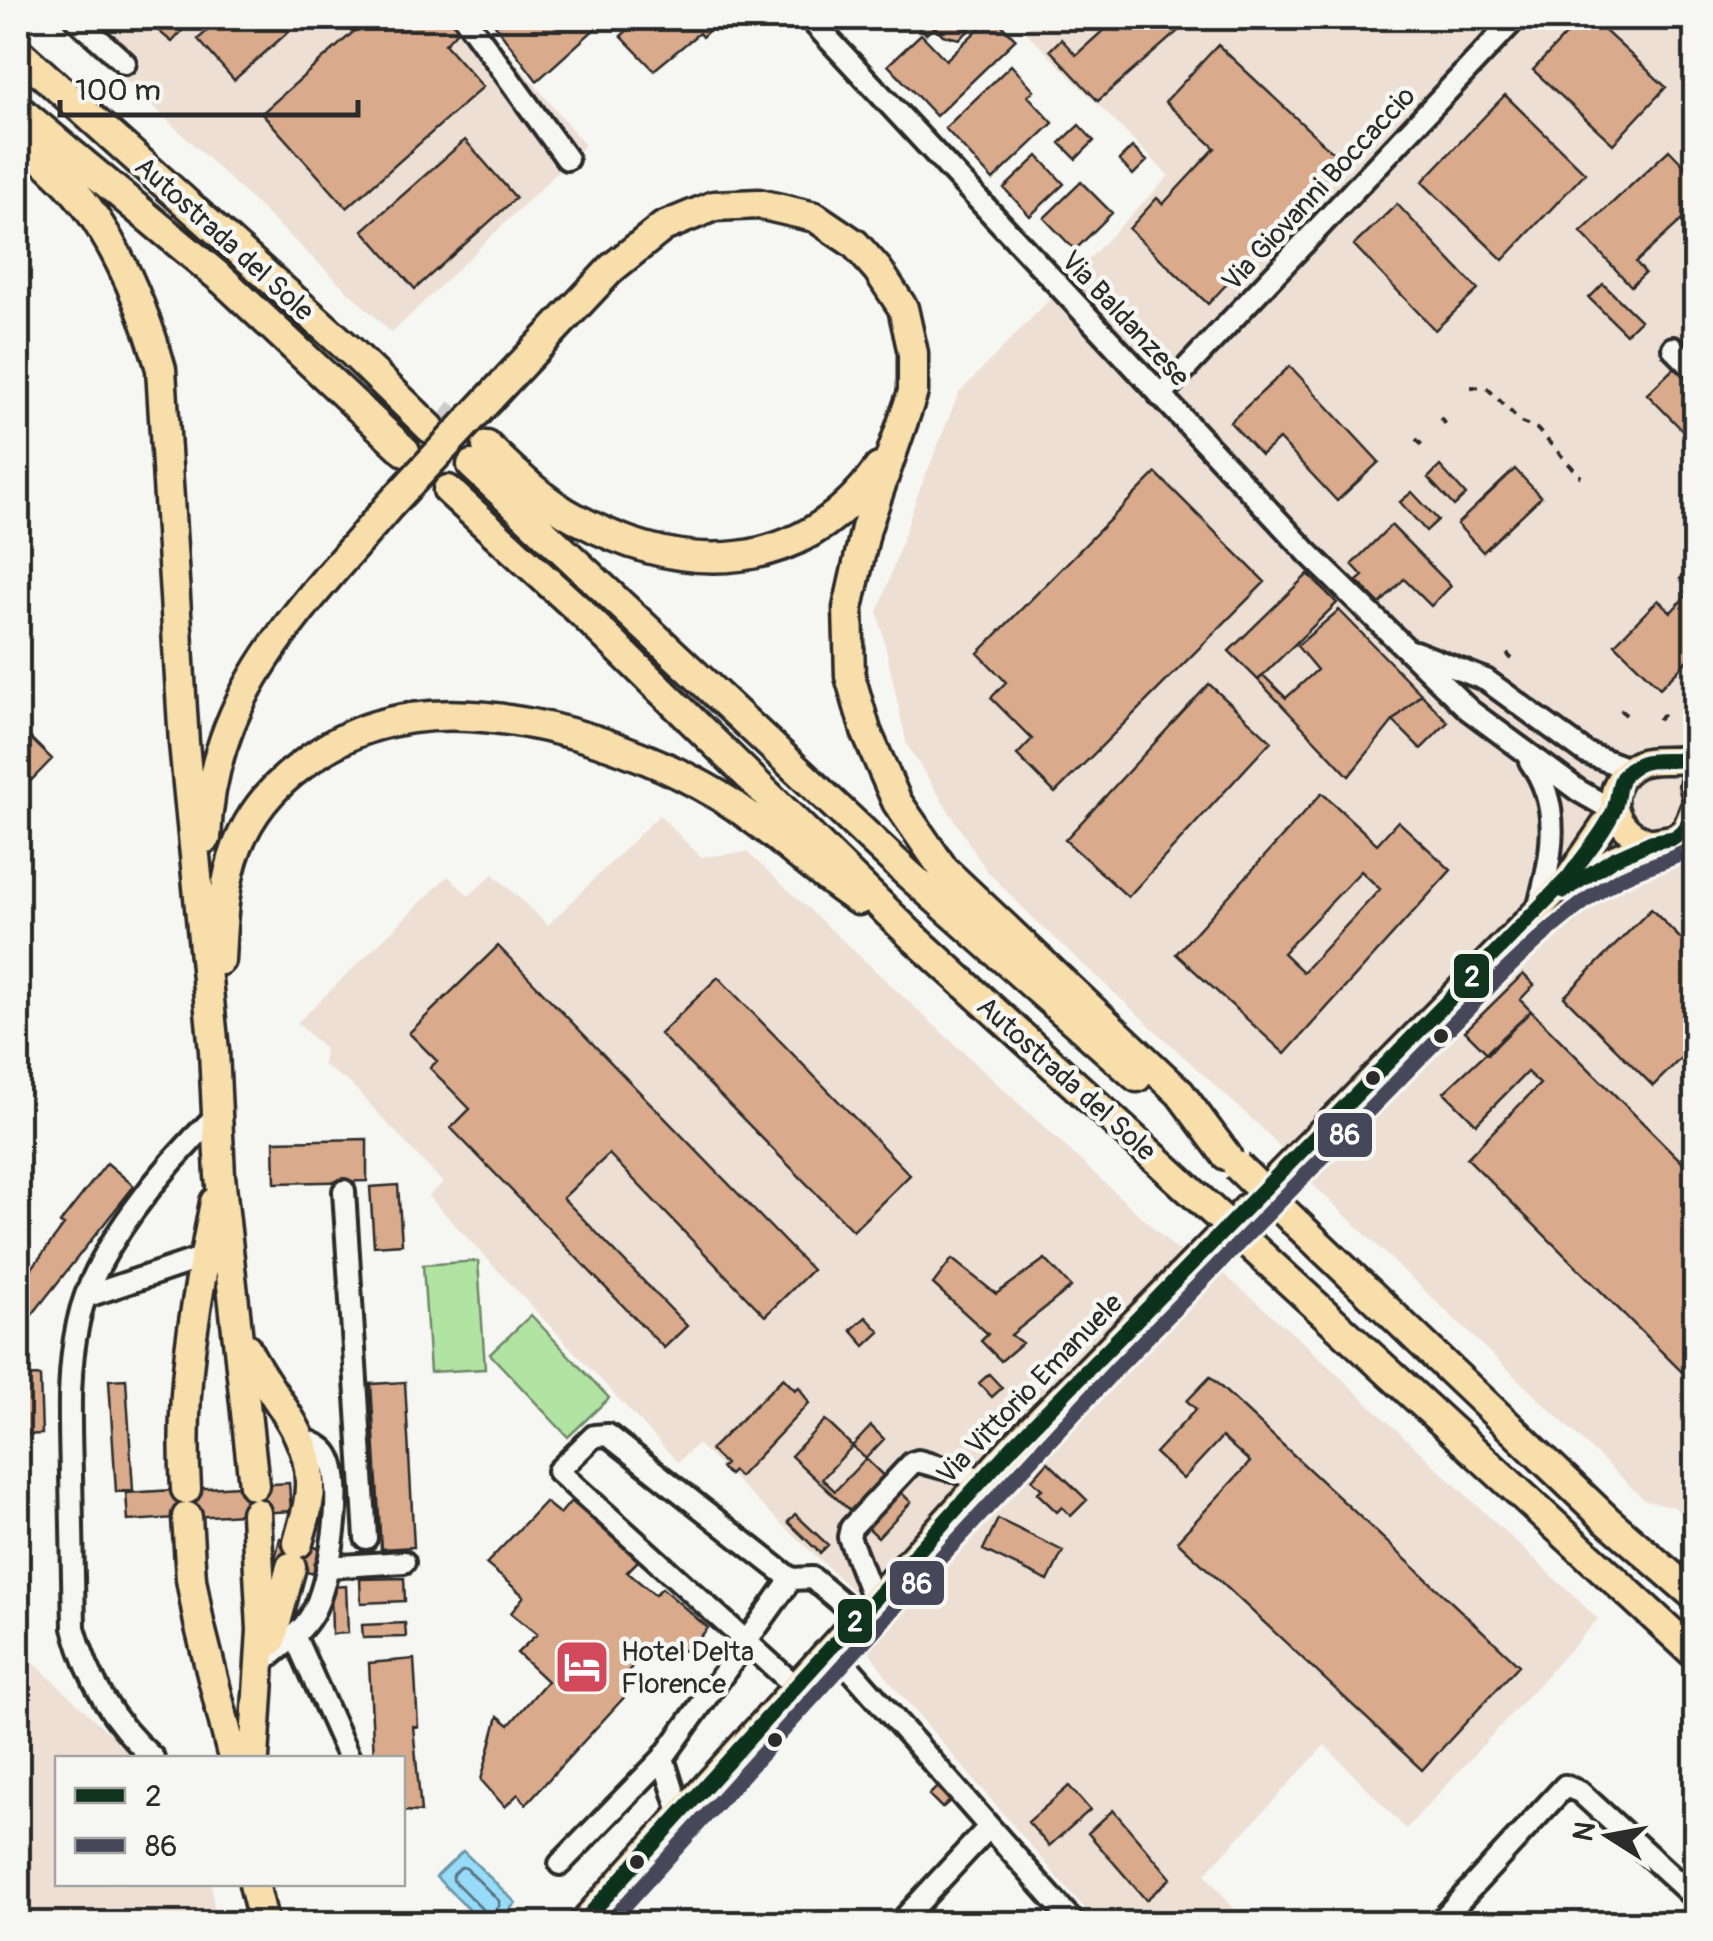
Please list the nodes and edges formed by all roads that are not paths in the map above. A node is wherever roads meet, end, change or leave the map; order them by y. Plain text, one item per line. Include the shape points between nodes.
1 (75, 18) edge
2 (465, 18) edge
3 (809, 18) edge
4 (1516, 18) edge
5 (18, 52) edge
6 (125, 62) dead end
7 (18, 109) edge
8 (18, 137) edge
9 (567, 159) dead end
10 (1673, 348) dead end
11 (1696, 371) edge
12 (1160, 396) junction
13 (436, 420) tunnel mouth
14 (895, 447) junction
15 (405, 451) dead end
16 (448, 490) dead end
17 (1408, 650) junction
18 (1520, 747) junction
19 (1696, 756) edge
20 (1663, 760) junction
21 (1629, 769) junction
22 (1695, 800) edge
23 (1614, 811) junction
24 (1662, 840) junction
25 (1696, 852) edge
26 (1538, 910) junction
27 (204, 929) junction
28 (911, 935) junction
29 (214, 1051) junction
30 (217, 1116) junction
31 (1232, 1161) junction
32 (220, 1176) junction
33 (344, 1191) dead end
34 (204, 1257) junction
35 (88, 1296) junction
36 (238, 1332) junction
37 (312, 1443) junction
38 (360, 1444) junction
39 (983, 1479) junction
40 (366, 1538) dead end
41 (404, 1562) dead end
42 (327, 1566) junction
43 (791, 1579) junction
44 (1696, 1597) edge
45 (865, 1608) junction
46 (294, 1635) junction
47 (746, 1642) junction
48 (830, 1646) junction
49 (1696, 1655) edge
50 (268, 1659) junction
51 (794, 1685) junction
52 (259, 1696) junction
53 (151, 1756) edge
54 (232, 1756) edge
55 (254, 1756) edge
56 (349, 1756) edge
57 (664, 1758) junction
58 (680, 1812) junction
59 (990, 1827) junction
60 (560, 1864) dead end
61 (254, 1886) edge
62 (254, 1886) edge
63 (1696, 1899) edge
64 (253, 1924) edge
65 (264, 1924) edge
66 (581, 1924) edge
67 (899, 1924) edge
68 (1074, 1924) edge
69 (1438, 1924) edge

1 - 6 street
2 - 9 street
3 - 12 street, Via Baldanzese
4 - 12 street, Via Giovanni Boccaccio
5 - 13 highway, Autostrada del Sole
7 - 15 highway, Autostrada del Sole via 224,281
8 - 27 highway via 87,206 146,316 161,370 184,744
10 - 11 street
12 - 17 street, Via Baldanzese
14 - 27 highway, bridge via 913,392 913,353 903,308 855,244 815,218 758,204 714,206 662,228 612,268 388,506 270,648 219,756 207,824
14 - 31 highway via 866,528 848,608 850,676 897,802 944,870 1180,1093
14 - 31 highway, Autostrada del Sole via 839,515 798,541 761,553 702,557 641,546 575,518 479,456 907,874
16 - 28 highway, Autostrada del Sole
17 - 18 street, Via Baldanzese via 1469,710
17 - 21 street, Via Baldanzese via 1486,680 1586,753
18 - 23 street, Via Baldanzese
18 - 26 street, Via Baldanzese via 1549,792 1553,814
19 - 20 main road
20 - 21 main road
20 - 22 main road, Via Vittorio Emanuele via 1676,766
21 - 23 main road, Via Vittorio Emanuele via 1619,782
22 - 24 main road, Via Vittorio Emanuele via 1685,830
23 - 24 main road via 1628,832
23 - 26 main road, Via Vittorio Emanuele
24 - 25 street
24 - 26 main road, Via Vittorio Emanuele via 1604,864
26 - 39 main road, Via Vittorio Emanuele
27 - 29 highway
28 - 29 highway via 719,796 680,776 559,731 461,716 410,718 332,744 287,776 251,818 224,898
28 - 49 highway, Autostrada del Sole, bridge
29 - 30 highway
30 - 32 highway
30 - 35 street via 185,1145 130,1216
31 - 44 highway, Autostrada del Sole, bridge
32 - 34 highway
32 - 36 highway
33 - 38 street
34 - 35 street
34 - 54 highway via 183,1404 191,1578
35 - 53 street via 69,1384 74,1628 103,1704
36 - 37 highway
36 - 52 highway via 262,1610
37 - 38 street
37 - 42 street via 332,1463 335,1520
37 - 50 highway via 309,1500
38 - 40 street
39 - 45 main road, Via Vittorio Emanuele
39 - 45 street via 918,1460 851,1528
41 - 42 street
42 - 46 street via 313,1614
43 - 45 street via 812,1578
43 - 47 street
43 - 47 street via 608,1435 594,1436 558,1471
45 - 48 main road, Via Vittorio Emanuele
46 - 50 street
46 - 56 street
47 - 51 street
47 - 57 street
48 - 51 main road, Via Vittorio Emanuele
48 - 59 street
50 - 52 highway
51 - 58 main road, Via Vittorio Emanuele
52 - 55 highway
57 - 58 street
57 - 60 street
58 - 66 main road, Via Vittorio Emanuele
59 - 67 street
59 - 68 street
61 - 64 highway
62 - 65 highway
63 - 69 street via 1580,1792 1565,1786

